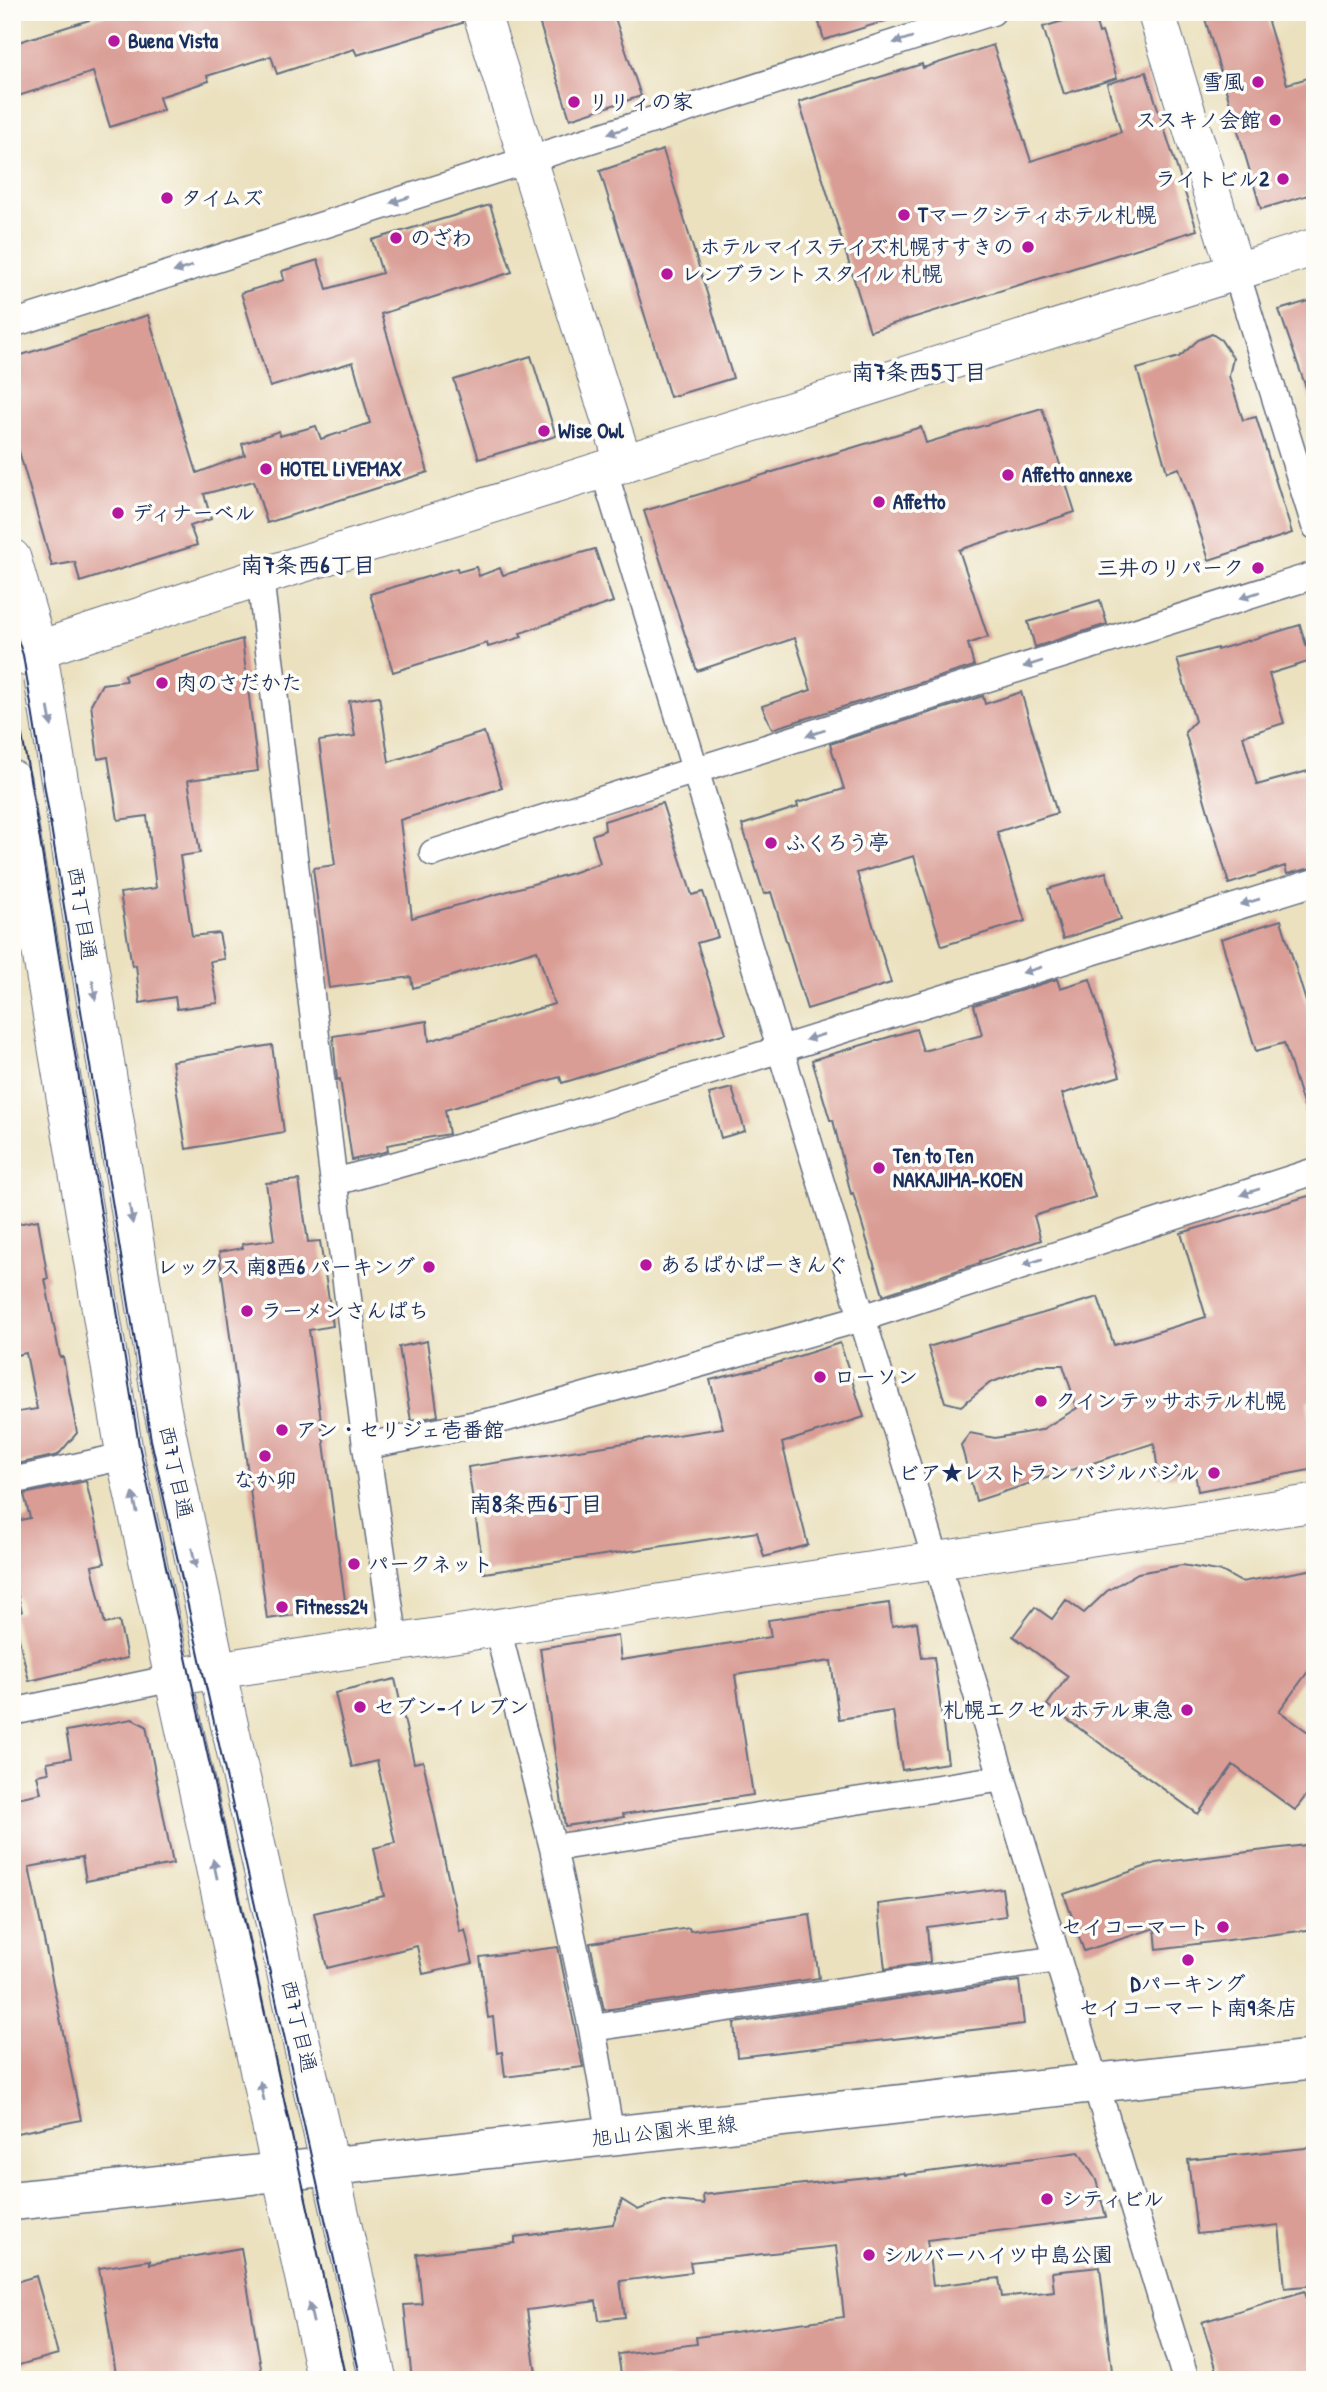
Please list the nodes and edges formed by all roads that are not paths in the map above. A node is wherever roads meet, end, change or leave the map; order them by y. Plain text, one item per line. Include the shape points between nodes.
1 (481, 12) edge
2 (992, 12) edge
3 (1156, 12) edge
4 (528, 160) junction
5 (1315, 247) edge
6 (1236, 272) junction
7 (12, 324) edge
8 (614, 468) junction
9 (1315, 526) edge
10 (12, 558) edge
11 (1315, 575) edge
12 (260, 577) junction
13 (25, 654) edge
14 (696, 772) junction
15 (12, 779) edge
16 (433, 853) dead end
17 (1315, 882) edge
18 (780, 1048) junction
19 (1315, 1171) edge
20 (335, 1181) junction
21 (862, 1318) junction
22 (366, 1446) junction
23 (125, 1456) junction
24 (12, 1482) edge
25 (1315, 1503) edge
26 (936, 1560) junction
27 (497, 1627) junction
28 (395, 1643) junction
29 (217, 1670) junction
30 (174, 1678) junction
31 (12, 1712) edge
32 (1003, 1778) junction
33 (553, 1848) junction
34 (1058, 1959) junction
35 (592, 2028) junction
36 (1315, 2059) edge
37 (1096, 2083) junction
38 (611, 2136) junction
39 (330, 2165) junction
40 (279, 2171) junction
41 (12, 2201) edge
42 (326, 2380) edge
43 (378, 2380) edge
44 (1186, 2380) edge

1 - 4 street
2 -> 4 street
3 - 6 street
4 -> 7 street
4 - 8 street
5 - 6 street
6 - 8 street
6 - 9 street
8 - 12 street
8 - 14 street
10 - 13 street, 西7丁目通
11 -> 14 street
12 - 13 street
12 - 20 street
13 -> 29 street, 西7丁目通 via 162,1408
14 - 16 street
14 - 18 street
15 - 23 street
17 -> 18 street
18 - 20 street via 535,1126
18 - 21 street
19 -> 21 street
20 - 22 street
21 - 22 street via 507,1418
21 - 26 street
22 - 28 street
23 - 24 street
30 -> 23 street
25 - 26 street
26 - 27 street
26 - 32 street
27 - 28 street
27 - 33 street
28 - 29 street
29 - 30 street
29 - 39 street, 西7丁目通
30 - 31 street
40 -> 30 street
32 - 33 street
32 - 34 street
33 - 35 street
34 - 35 street
34 - 37 street
35 - 38 street
36 - 37 main road, 旭山公園米里線
37 - 38 main road, 旭山公園米里線
37 - 44 street
38 - 39 main road, 旭山公園米里線
39 - 40 main road, 旭山公園米里線
39 - 43 street, 西7丁目通
40 - 41 main road, 旭山公園米里線
42 -> 40 street

